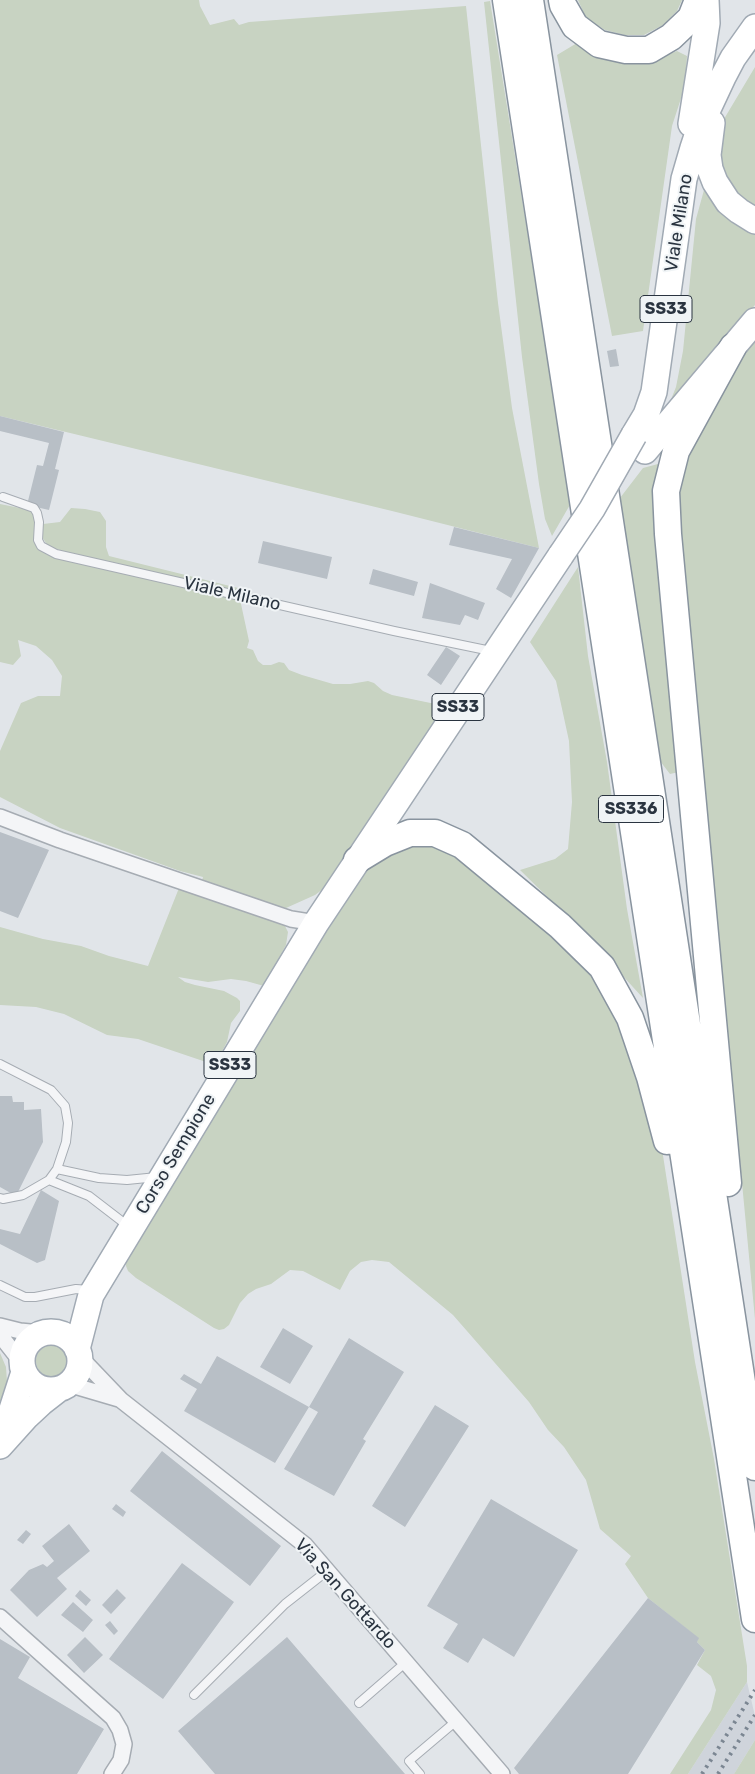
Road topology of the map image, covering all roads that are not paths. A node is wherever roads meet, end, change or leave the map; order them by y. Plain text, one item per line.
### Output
1 (506, 0) edge
2 (530, 0) edge
3 (562, 0) edge
4 (698, 0) edge
5 (706, 0) edge
6 (755, 27) edge
7 (723, 77) junction
8 (684, 179) junction
9 (755, 221) edge
10 (755, 321) edge
11 (733, 347) junction
12 (640, 443) junction
13 (3, 497) dead end
14 (495, 652) junction
15 (0, 817) edge
16 (357, 860) junction
17 (316, 923) junction
18 (0, 1064) edge
19 (57, 1169) junction
20 (162, 1177) junction
21 (49, 1180) junction
22 (0, 1198) edge
23 (131, 1229) junction
24 (0, 1285) edge
25 (92, 1292) junction
26 (0, 1326) edge
27 (41, 1334) junction
28 (0, 1335) edge
29 (723, 1336) junction
30 (78, 1353) junction
31 (23, 1368) junction
32 (64, 1386) junction
33 (120, 1400) junction
34 (1, 1445) edge
35 (755, 1467) edge
36 (327, 1571) junction
37 (0, 1617) edge
38 (755, 1619) edge
39 (406, 1663) junction
40 (194, 1695) dead end
41 (360, 1703) dead end
42 (455, 1722) junction
43 (112, 1774) edge
44 (420, 1774) edge
45 (502, 1774) edge

1 - 29 highway, SS336
2 - 29 highway, SS336
3 - 4 highway
5 - 8 main road
6 - 7 main road, Viale Milano / SS33
7 - 8 main road, Viale Milano / SS33
7 - 9 main road
8 - 12 main road, Viale Milano / SS33
10 - 11 main road, Viale Milano / SS33
11 - 12 main road, Viale Milano / SS33
11 - 29 highway
12 - 14 main road, Viale Milano / SS33, bridge
13 - 14 lane, Viale Milano
14 - 16 main road, Viale Milano / SS33
15 - 17 street
16 - 17 main road, Corso Sempione / SS33
16 - 29 highway
17 - 20 main road, Corso Sempione / SS33
18 - 19 lane
19 - 20 lane
19 - 21 lane
20 - 23 main road, Corso Sempione / SS33
21 - 22 lane
21 - 23 lane
23 - 25 main road, Corso Sempione / SS33
24 - 25 lane
25 - 27 main road, Corso Sempione / SS33
25 - 30 main road, Corso Sempione / SS33
26 - 27 street
27 - 30 main road
27 - 31 main road, SS33
28 - 31 street
29 - 35 highway, SS336
29 - 38 highway, SS336
30 - 32 main road, SS33
30 - 33 street, Via San Gottardo
31 - 32 main road
31 - 34 main road, SS33
32 - 33 street, Via San Gottardo
32 - 34 main road, SS33
33 - 36 street, Via San Gottardo
36 - 39 street, Via San Gottardo
36 - 40 lane
37 - 43 street
39 - 41 lane
39 - 42 street, Via San Gottardo
42 - 44 lane
42 - 45 street, Via San Gottardo

